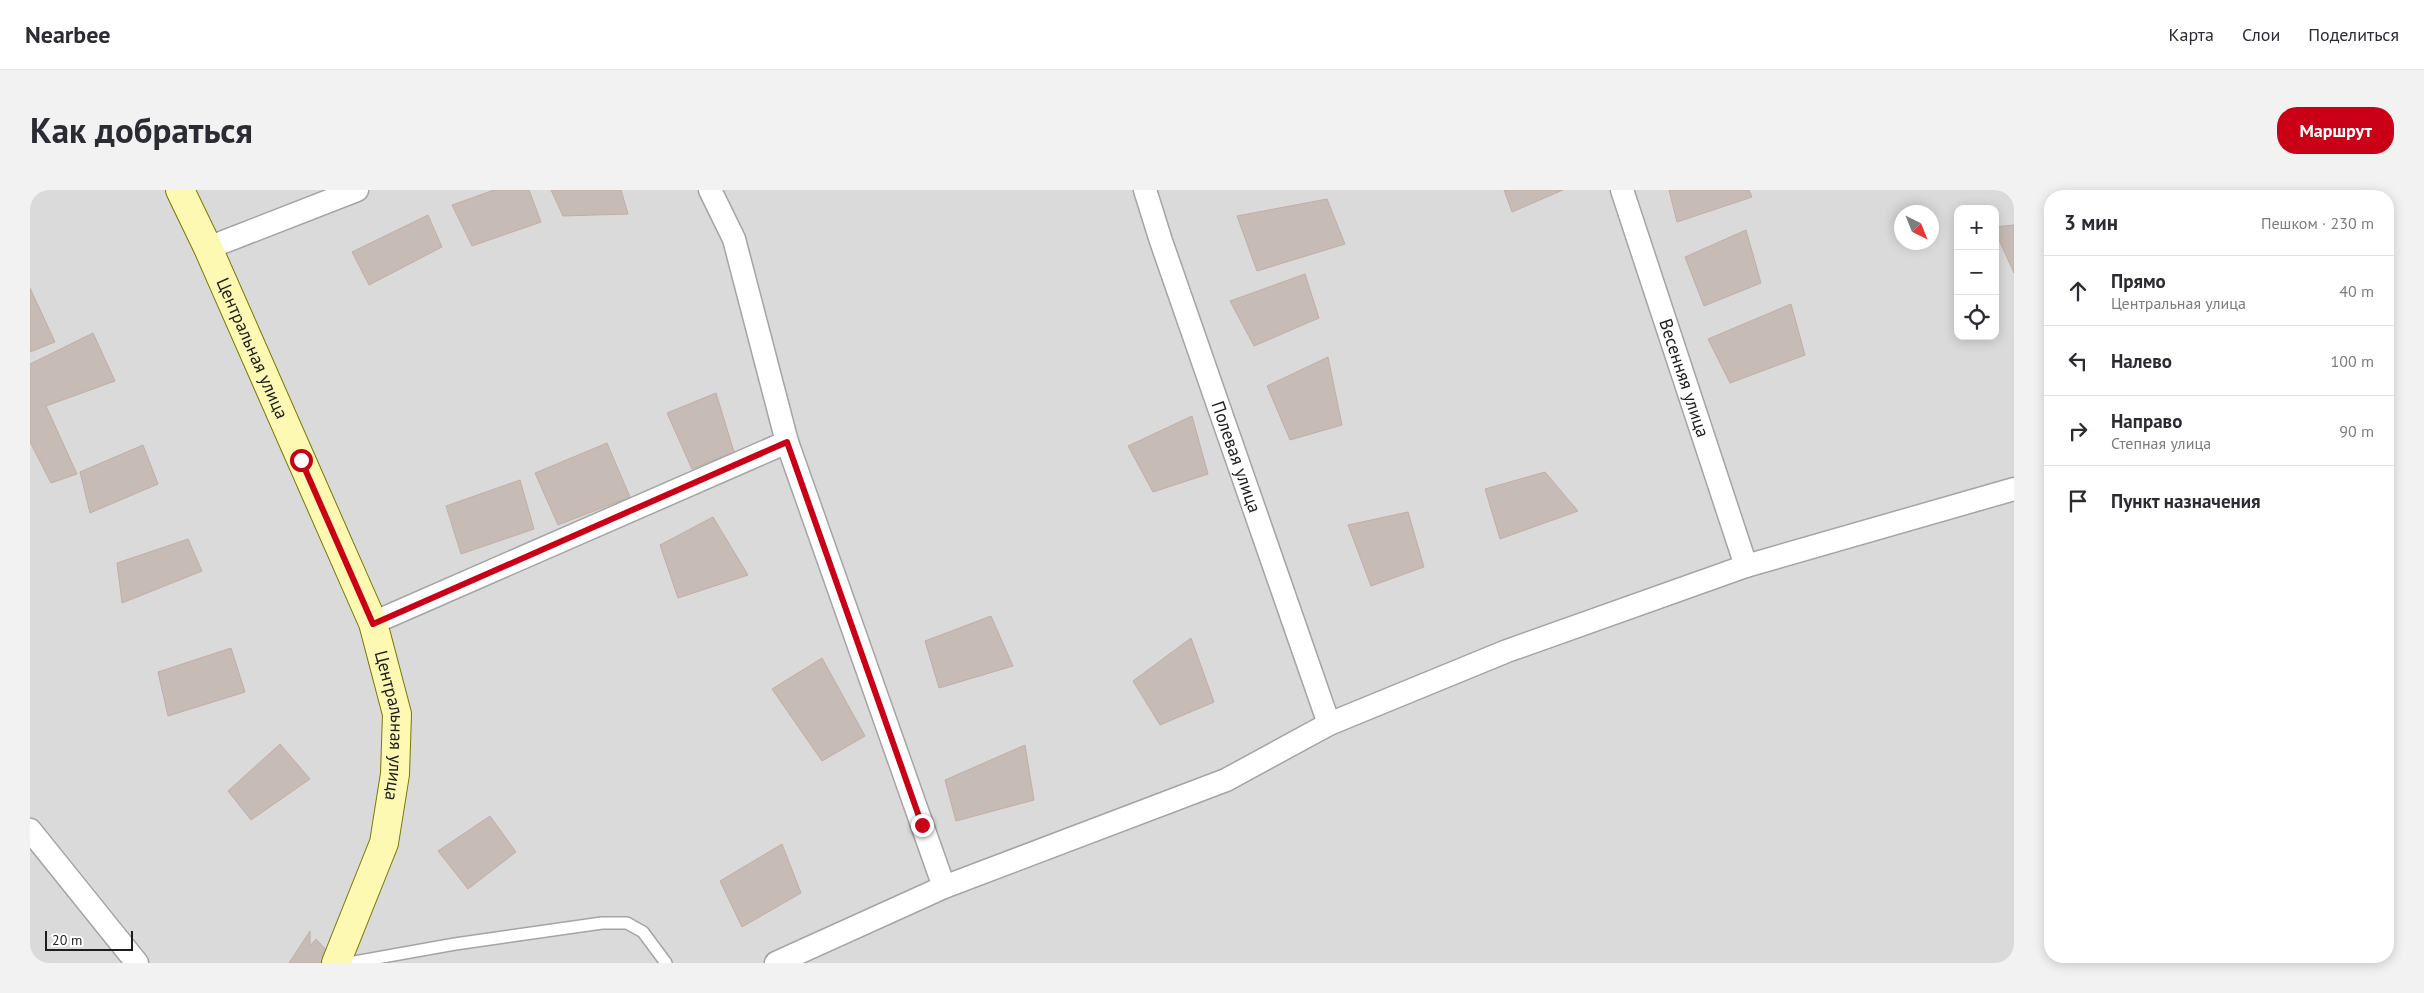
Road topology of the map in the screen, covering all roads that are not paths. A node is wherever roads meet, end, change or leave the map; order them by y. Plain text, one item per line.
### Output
1 (180, 190) edge
2 (358, 190) edge
3 (710, 190) edge
4 (1145, 190) edge
5 (1622, 190) edge
6 (208, 248) junction
7 (787, 442) junction
8 (2014, 489) edge
9 (1746, 566) junction
10 (373, 624) junction
11 (1329, 724) junction
12 (30, 830) edge
13 (944, 887) junction
14 (137, 963) edge
15 (336, 963) edge
16 (349, 963) edge
17 (666, 963) edge
18 (776, 963) edge

1 - 6 street, Центральная улица
2 - 6 street
3 - 7 street
4 - 11 street, Полевая улица
5 - 9 street, Весенняя улица
6 - 10 street, Центральная улица
7 - 10 street
7 - 13 street
8 - 9 street
9 - 11 street
10 - 15 street, Центральная улица
11 - 13 street
12 - 14 street
13 - 18 street
16 - 17 lane

